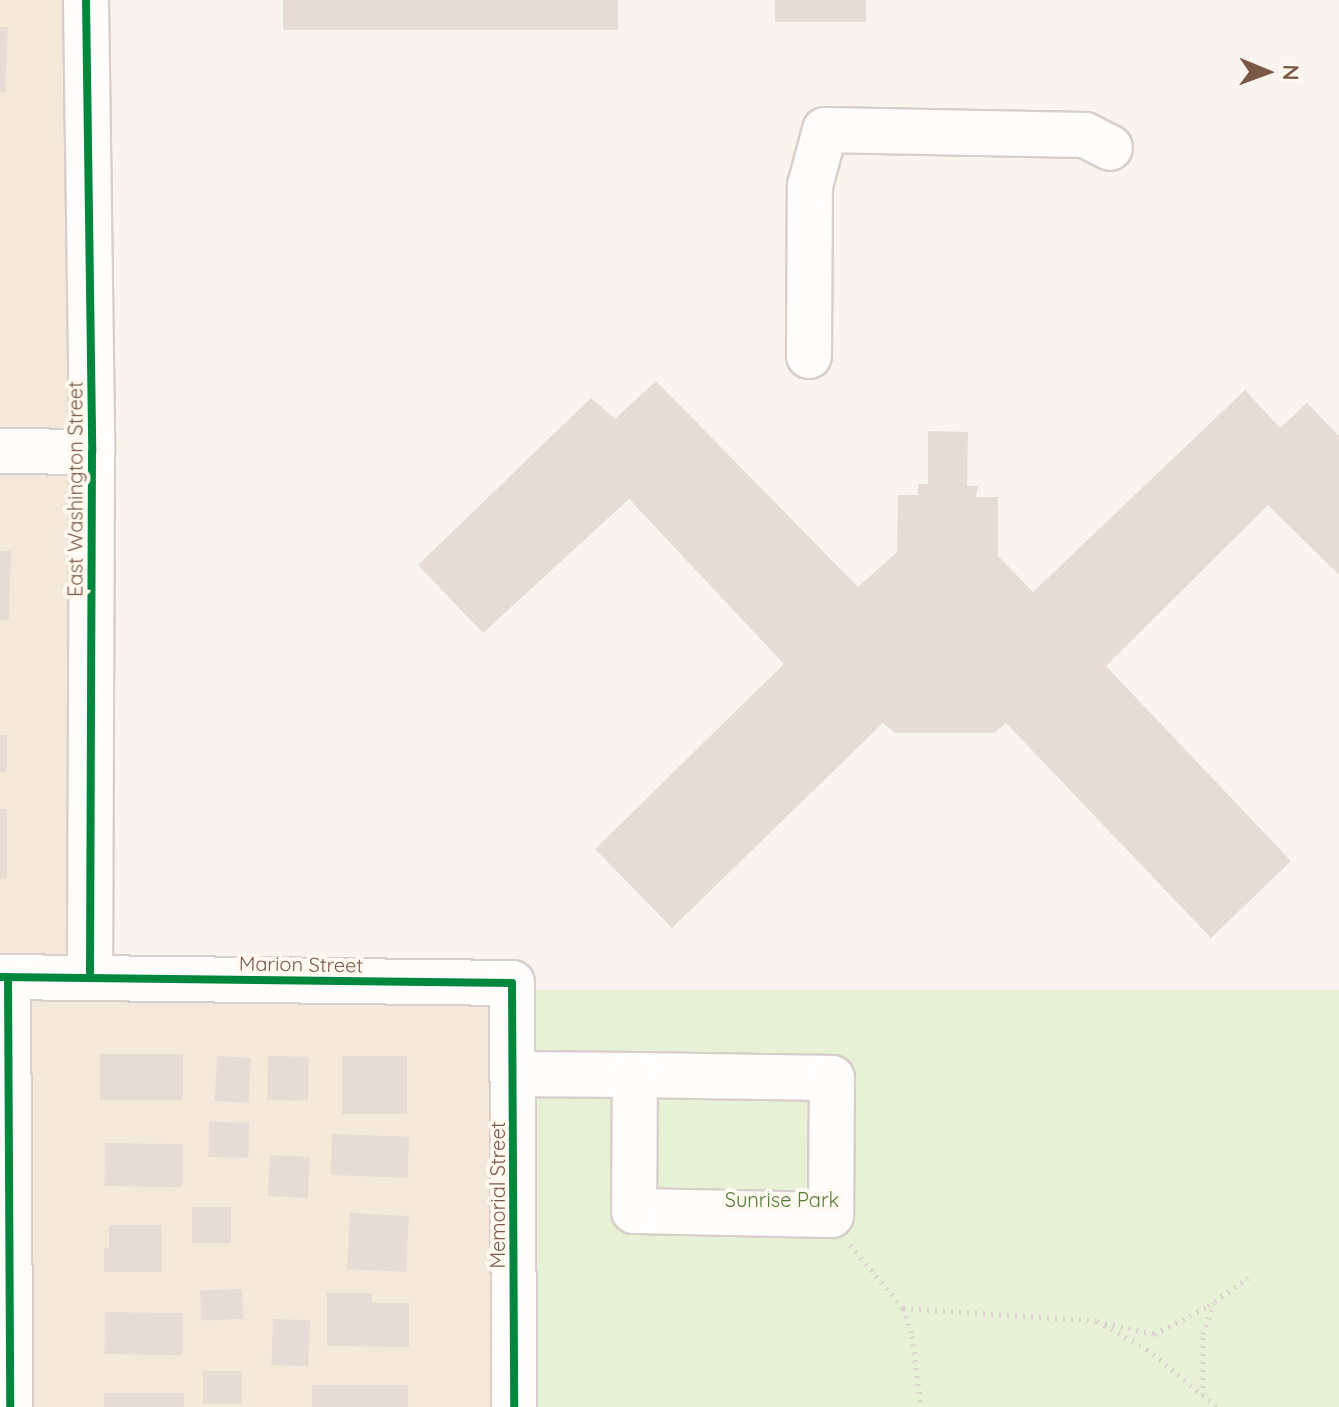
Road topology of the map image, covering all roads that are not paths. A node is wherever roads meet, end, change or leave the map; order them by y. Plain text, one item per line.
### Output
1 (86, 0) edge
2 (1110, 148) dead end
3 (809, 356) dead end
4 (0, 451) edge
5 (92, 452) junction
6 (4, 977) edge
7 (90, 977) junction
8 (512, 983) joint
9 (512, 1074) junction
10 (635, 1075) junction
11 (10, 1407) edge
12 (514, 1407) edge

1 - 5 street, East Washington Street
2 - 3 street
4 - 5 street
5 - 7 street, East Washington Street
6 - 7 street, Marion Street
6 - 11 street
7 - 8 street, Marion Street
8 - 9 street, Memorial Street
9 - 10 street
9 - 12 street, Memorial Street
10 - 10 street

